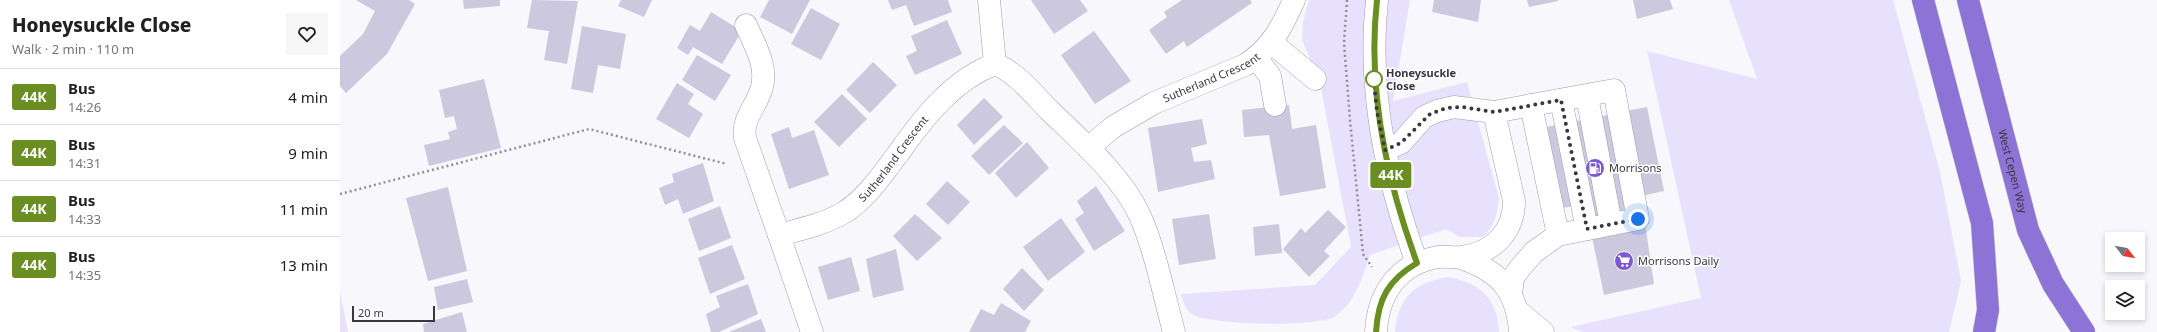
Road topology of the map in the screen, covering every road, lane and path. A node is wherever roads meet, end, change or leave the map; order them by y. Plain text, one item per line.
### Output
1 (989, 0) edge
2 (1294, 0) edge
3 (1347, 0) edge
4 (1377, 0) edge
5 (1923, 0) edge
6 (1968, 0) edge
7 (746, 25) dead end
8 (1272, 43) junction
9 (1256, 58) junction
10 (995, 64) junction
11 (1315, 79) dead end
12 (1561, 100) junction
13 (1275, 105) dead end
14 (1531, 105) junction
15 (1494, 112) junction
16 (1088, 148) junction
17 (1385, 150) junction
18 (757, 171) junction
19 (340, 194) edge
20 (1587, 229) junction
21 (1558, 234) junction
22 (780, 235) junction
23 (1461, 258) junction
24 (1417, 263) junction
25 (1387, 289) junction
26 (1517, 312) edge
27 (812, 332) edge
28 (1174, 332) edge
29 (1376, 332) edge
30 (1543, 332) edge
31 (1984, 332) edge
32 (2084, 332) edge

1 - 10 street
2 - 8 street, Sutherland Crescent
3 - 25 path
4 - 17 street
5 - 31 highway
6 - 32 highway, West Cepen Way
7 - 18 street
8 - 9 street, Sutherland Crescent
8 - 11 street
9 - 13 street
9 - 16 street, Sutherland Crescent
10 - 16 street
10 - 22 street, Sutherland Crescent
12 - 14 street
12 - 20 street
12 - 20 street
14 - 15 street
14 - 21 street
15 - 17 street
15 - 23 street
16 - 28 street
17 - 24 street
18 - 19 path
18 - 22 street
20 - 21 street
21 - 26 street
22 - 27 street
23 - 24 street
23 - 26 street
24 - 25 street
25 - 29 street
26 - 30 street

